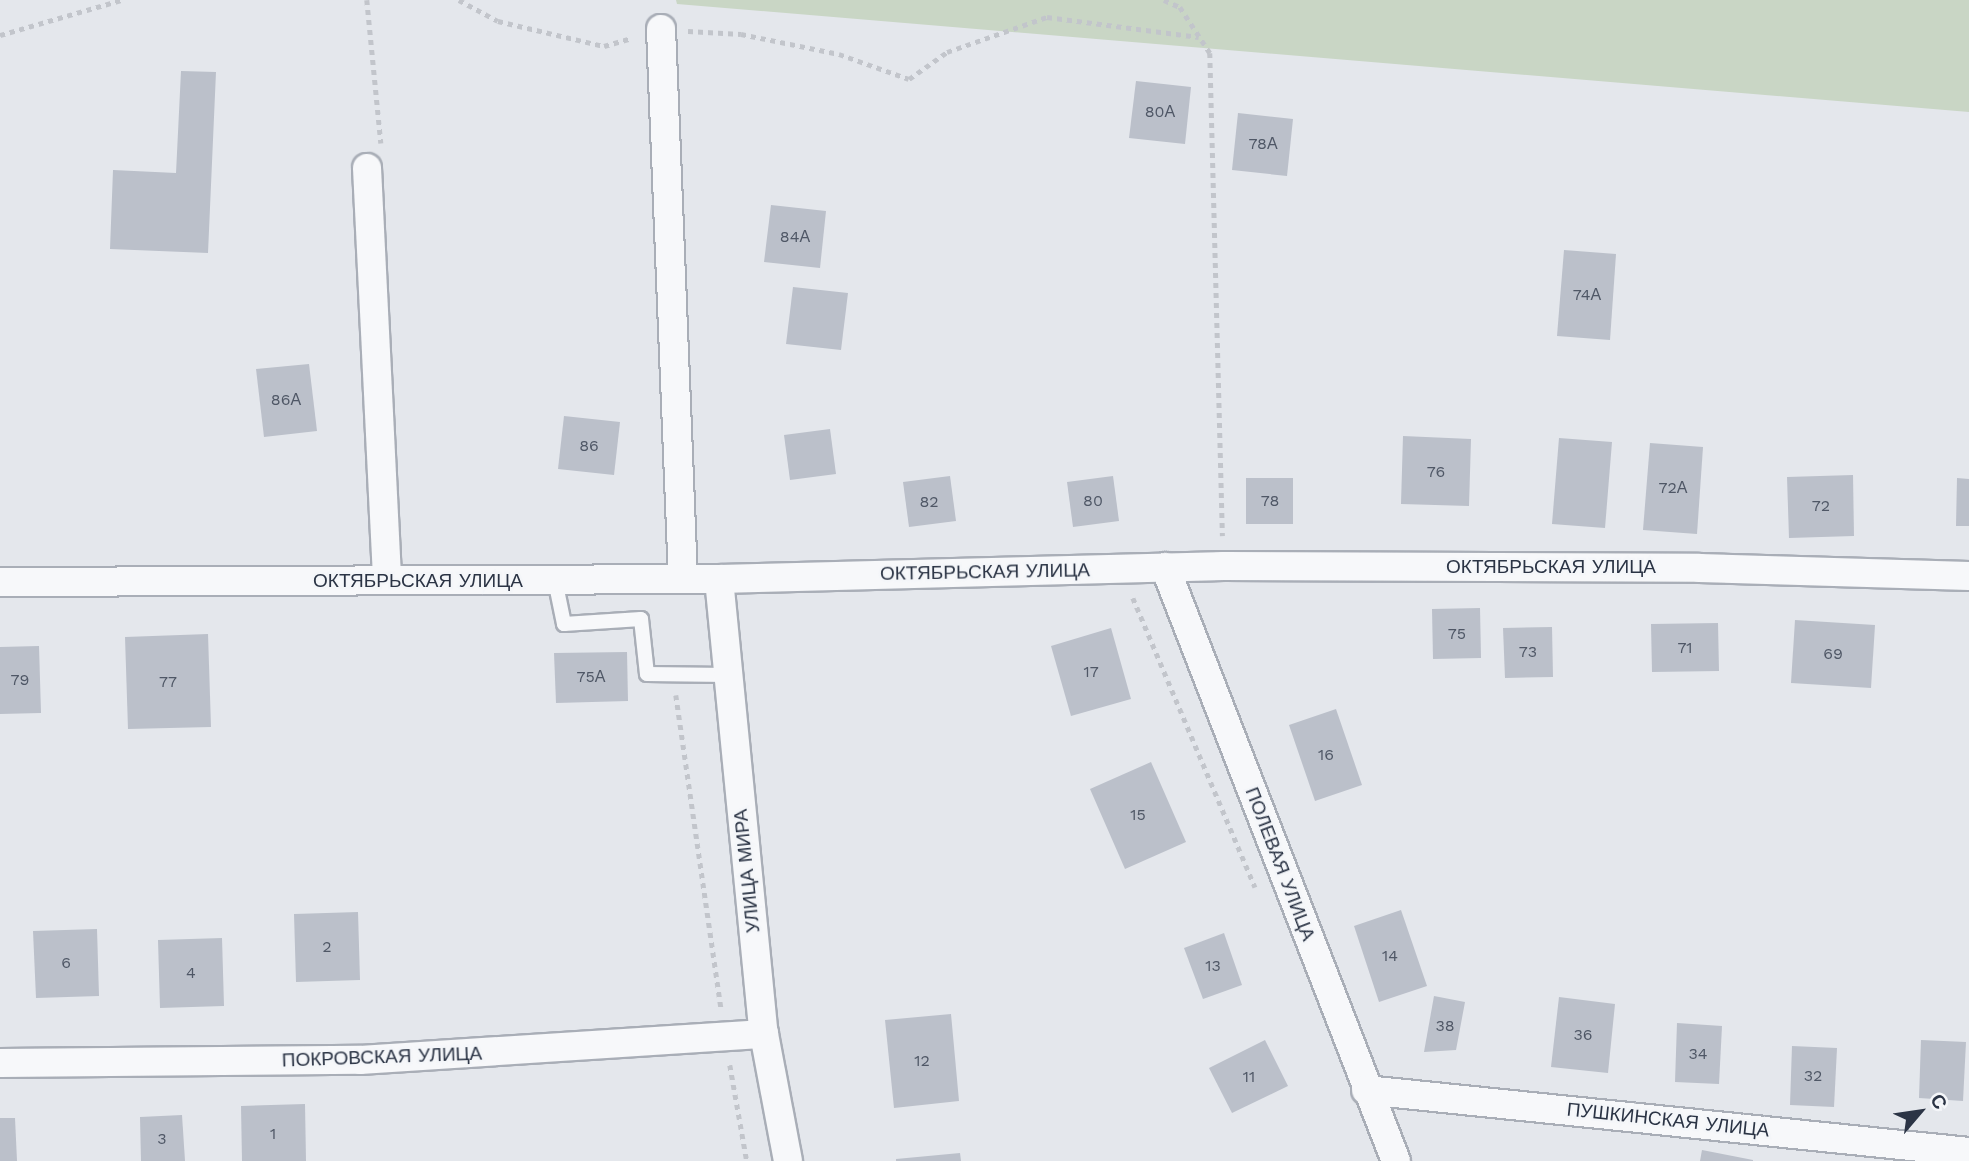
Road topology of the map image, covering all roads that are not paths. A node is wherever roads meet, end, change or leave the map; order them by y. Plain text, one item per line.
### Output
1 (661, 29) road end
2 (367, 168) road end
3 (1165, 567) junction
4 (1969, 576) edge
5 (682, 579) junction
6 (719, 579) junction
7 (387, 580) junction
8 (555, 580) junction
9 (0, 583) edge
10 (727, 675) junction
11 (764, 1034) junction
12 (0, 1063) edge
13 (1366, 1090) junction
14 (1872, 1151) edge
15 (1969, 1152) edge
16 (788, 1161) edge
17 (1396, 1161) edge

1 - 5 street
2 - 7 street
3 - 4 street, ОКТЯБРЬСКАЯ УЛИЦА
3 - 6 street, ОКТЯБРЬСКАЯ УЛИЦА
3 - 13 street, ПОЛЕВАЯ УЛИЦА
5 - 6 street, ОКТЯБРЬСКАЯ УЛИЦА
5 - 8 street, ОКТЯБРЬСКАЯ УЛИЦА
6 - 10 street, УЛИЦА МИРА
7 - 8 street, ОКТЯБРЬСКАЯ УЛИЦА
7 - 9 street, ОКТЯБРЬСКАЯ УЛИЦА
8 - 10 lane
10 - 11 street, УЛИЦА МИРА
11 - 12 street, ПОКРОВСКАЯ УЛИЦА
11 - 16 street, УЛИЦА МИРА
13 - 14 street, ПУШКИНСКАЯ УЛИЦА
13 - 17 street, ПОЛЕВАЯ УЛИЦА
14 - 15 street, ПУШКИНСКАЯ УЛИЦА

